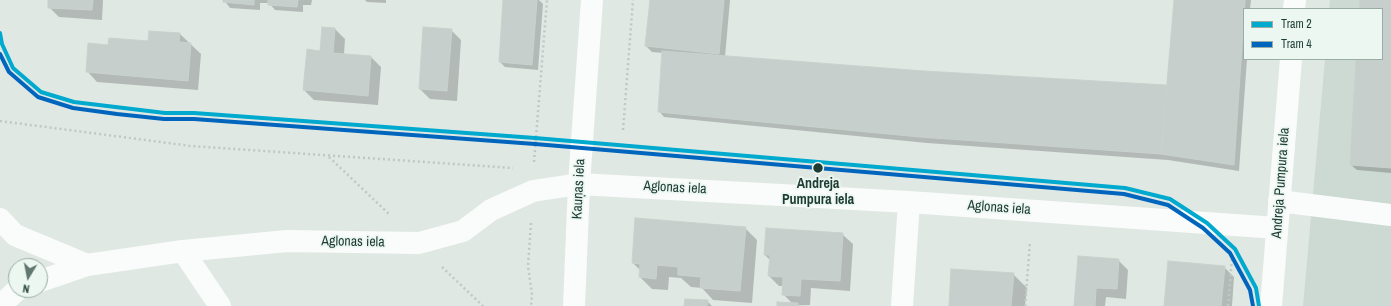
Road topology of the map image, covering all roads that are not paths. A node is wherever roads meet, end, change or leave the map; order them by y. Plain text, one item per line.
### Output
1 (592, 0) edge
2 (1290, 60) edge
3 (579, 184) junction
4 (1279, 201) junction
5 (909, 202) junction
6 (1391, 215) edge
7 (0, 218) edge
8 (1277, 228) junction
9 (183, 251) junction
10 (87, 265) junction
11 (48, 278) edge
12 (8, 298) edge
13 (0, 306) edge
14 (220, 306) edge
15 (574, 306) edge
16 (902, 306) edge
17 (1271, 306) edge

1 - 3 street, Kauņas iela
2 - 4 street, Andreja Pumpura iela
3 - 5 street, Aglonas iela
3 - 9 street, Aglonas iela
3 - 15 street, Kauņas iela
4 - 6 street
4 - 8 street, Andreja Pumpura iela
5 - 8 street, Aglonas iela
5 - 16 street
7 - 10 street
8 - 17 street, Andreja Pumpura iela
9 - 10 street, Aglonas iela
9 - 14 street
10 - 11 street, Aglonas iela
12 - 13 street

